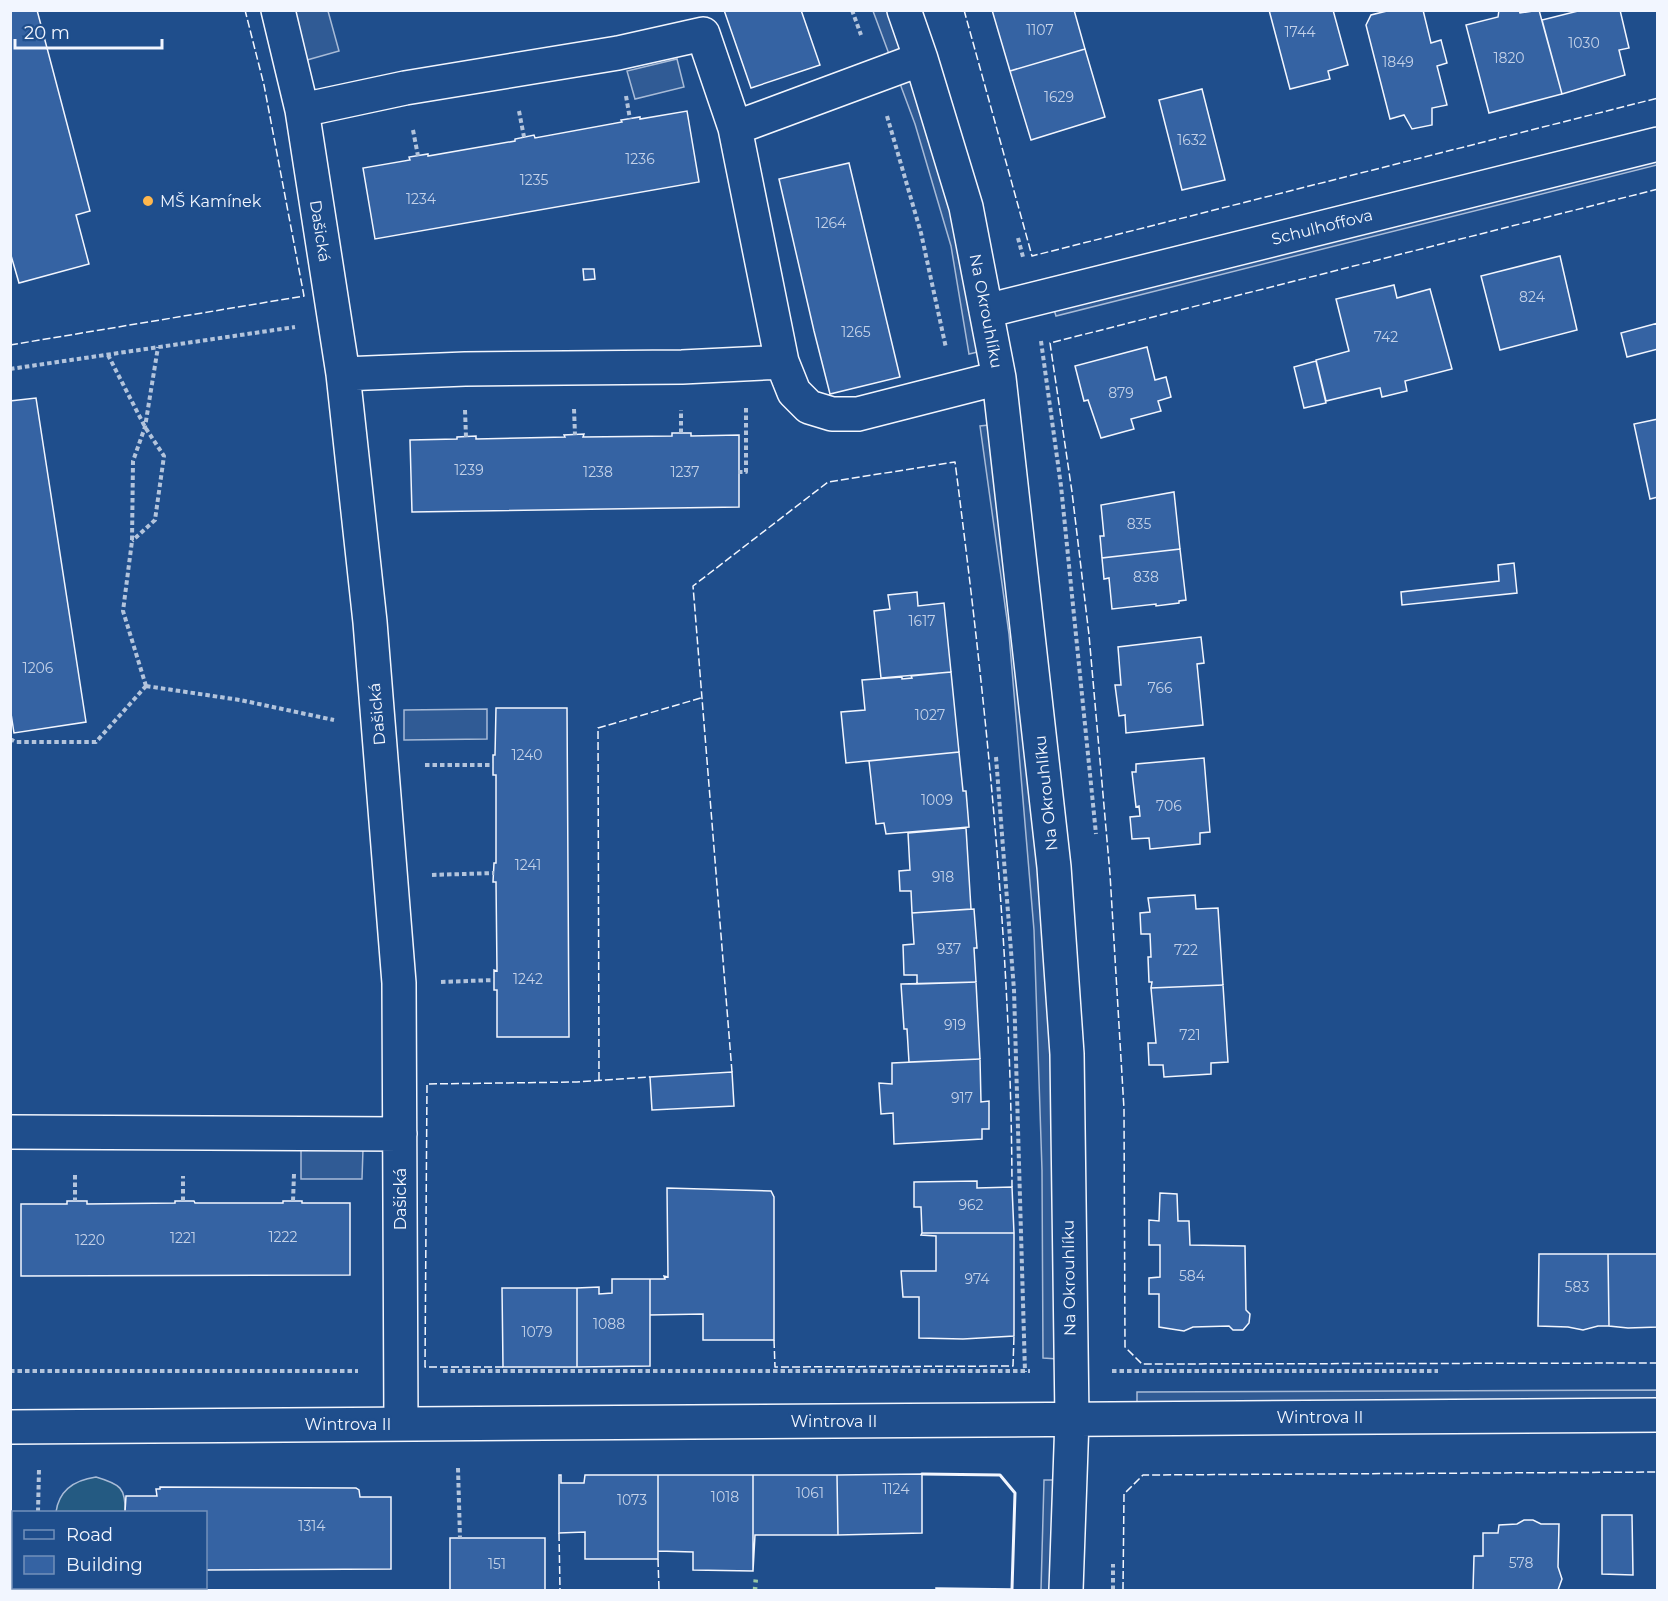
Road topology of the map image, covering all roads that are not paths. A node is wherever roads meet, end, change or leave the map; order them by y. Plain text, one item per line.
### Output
1 (278, 10) edge
2 (904, 10) edge
3 (699, 22) edge
4 (921, 59) junction
5 (302, 110) junction
6 (735, 128) junction
7 (1658, 144) edge
8 (986, 310) junction
9 (782, 362) junction
10 (343, 374) junction
11 (999, 378) junction
12 (10, 1132) edge
13 (400, 1134) junction
14 (1658, 1415) edge
15 (1072, 1419) junction
16 (401, 1424) junction
17 (10, 1427) edge
18 (1066, 1590) edge

1 - 5 street, Dašická
2 - 4 street, Na Okrouhlíku
3 - 5 street
3 - 6 street
4 - 6 street
4 - 8 street, Na Okrouhlíku
5 - 10 street, Dašická
6 - 9 street
7 - 8 street, Schulhoffova
8 - 11 street, Na Okrouhlíku
9 - 10 street
9 - 11 street
10 - 13 street, Dašická
11 - 15 street, Na Okrouhlíku
12 - 13 street
13 - 16 street, Dašická
14 - 15 street, Wintrova II
15 - 16 street, Wintrova II
15 - 18 street, Na Okrouhlíku
16 - 17 street, Wintrova II

